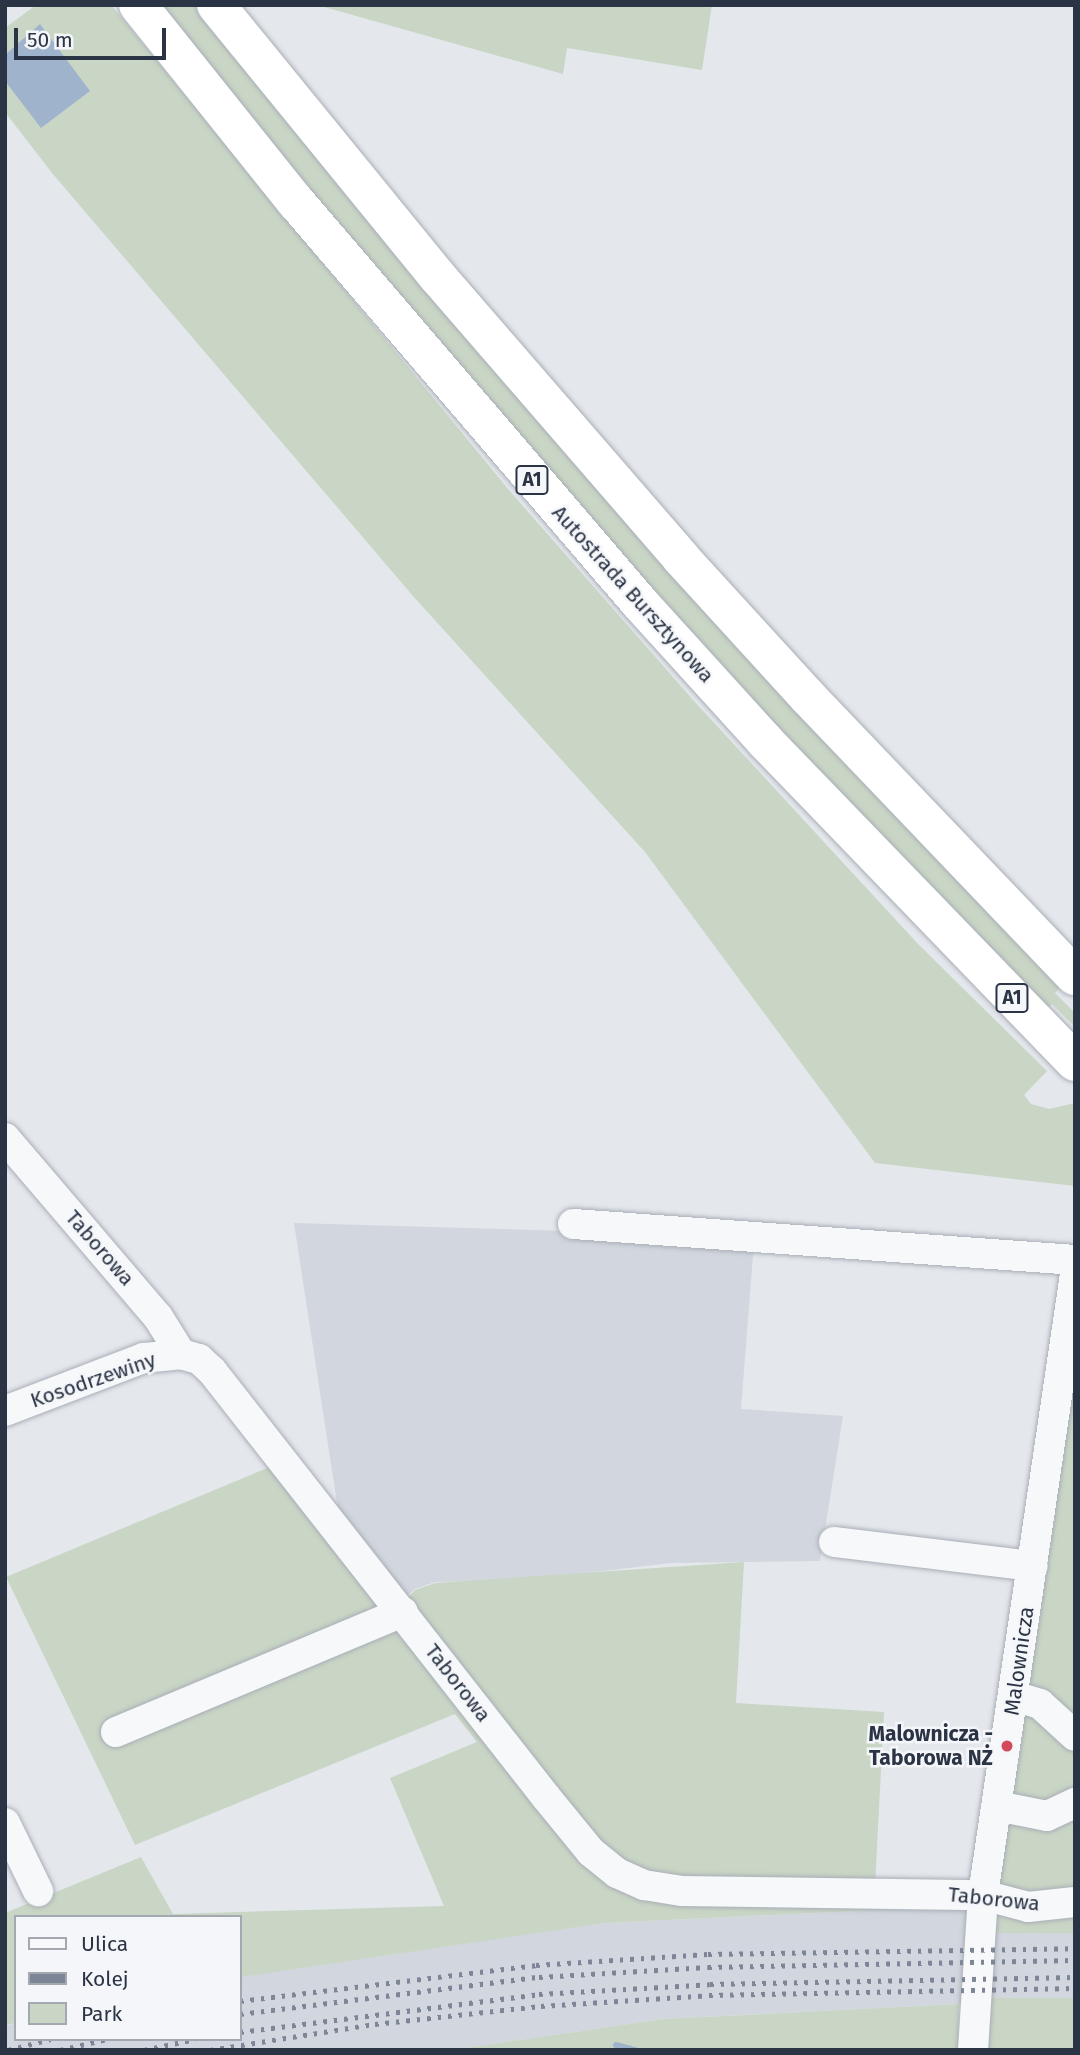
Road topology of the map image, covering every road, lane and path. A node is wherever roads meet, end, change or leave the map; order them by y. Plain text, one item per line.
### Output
1 (138, 5) edge
2 (216, 5) edge
3 (1075, 976) edge
4 (1075, 1062) edge
5 (5, 1138) edge
6 (573, 1224) dead end
7 (1075, 1260) edge
8 (1075, 1274) edge
9 (181, 1353) junction
10 (5, 1411) edge
11 (834, 1542) dead end
12 (1033, 1566) junction
13 (403, 1612) junction
14 (1014, 1696) junction
15 (116, 1732) dead end
16 (1075, 1736) edge
17 (1075, 1803) edge
18 (997, 1806) junction
19 (5, 1823) edge
20 (38, 1891) dead end
21 (984, 1895) junction
22 (1075, 1902) edge
23 (973, 2050) edge

1 - 4 highway, Autostrada Bursztynowa / A1
2 - 3 highway
5 - 9 street, Taborowa
6 - 7 street
8 - 12 street, Malownicza
9 - 10 street, Kosodrzewiny
9 - 13 street, Taborowa
11 - 12 street
12 - 14 street, Malownicza
13 - 15 street
13 - 21 street, Taborowa
14 - 16 street
14 - 18 street, Malownicza
17 - 18 street
18 - 21 street, Malownicza
19 - 20 street
21 - 22 street, Taborowa
21 - 23 street, Malownicza

